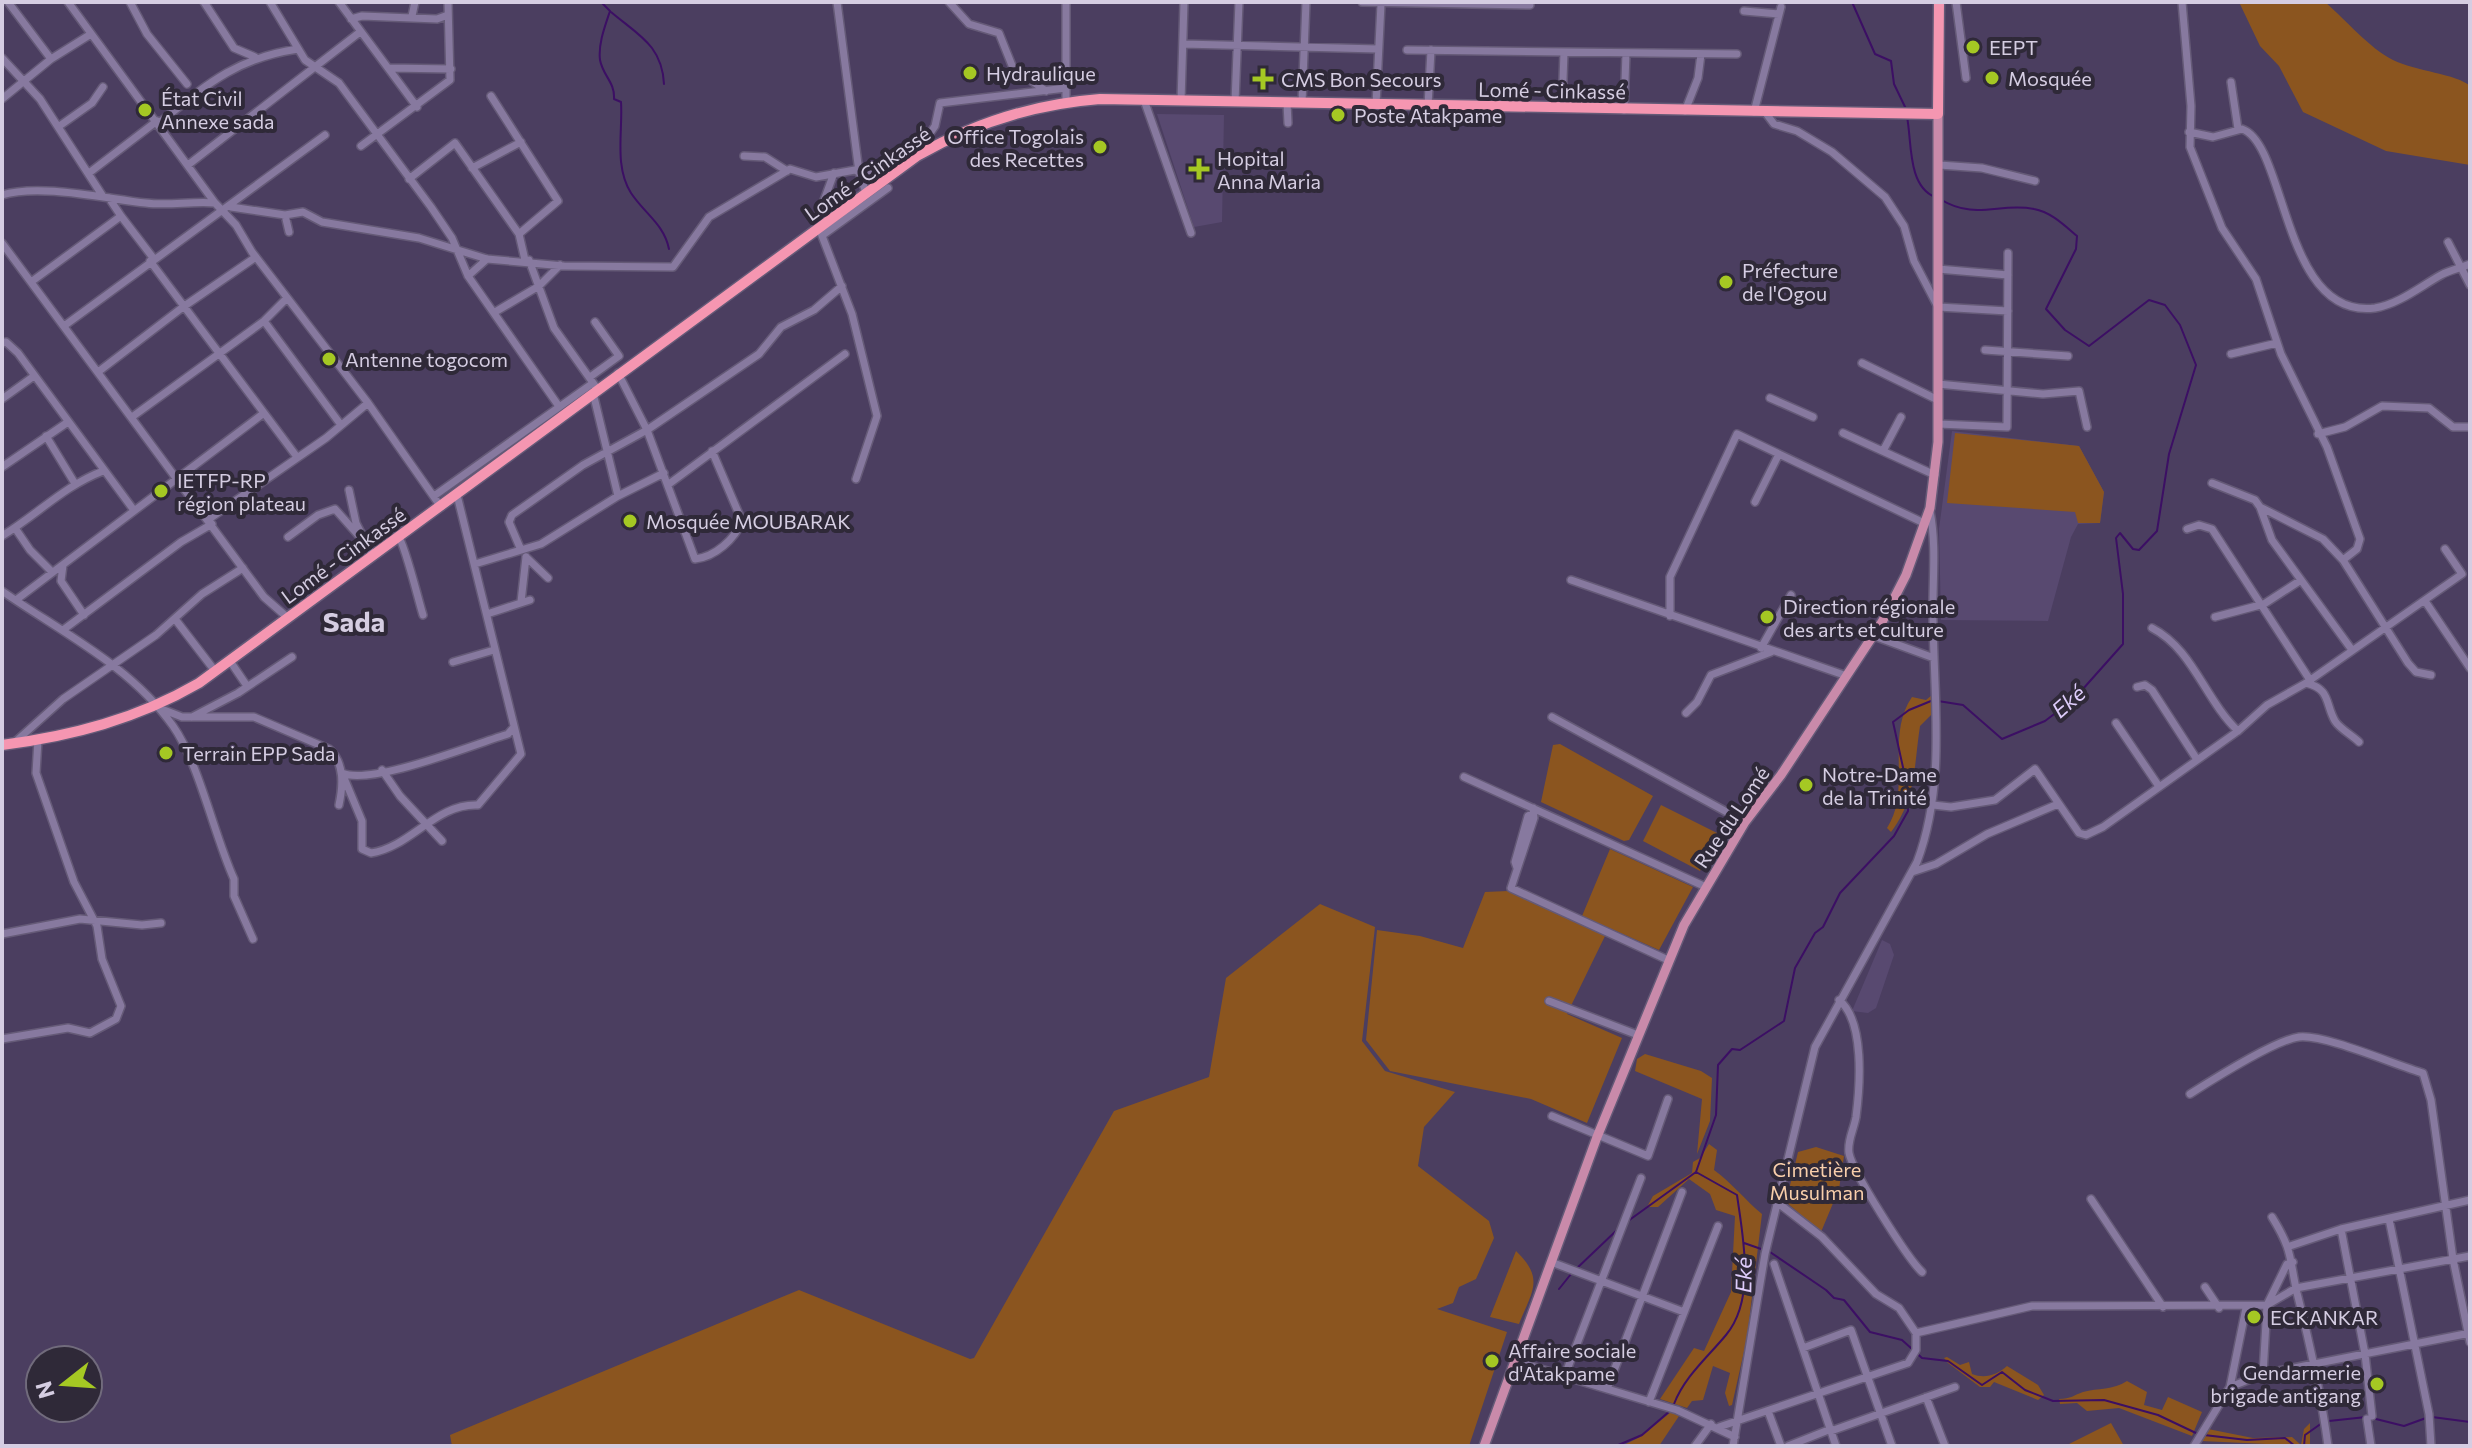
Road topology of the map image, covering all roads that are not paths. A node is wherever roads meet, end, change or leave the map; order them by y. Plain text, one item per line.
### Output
1 (8, 2) edge
2 (68, 2) edge
3 (130, 2) edge
4 (204, 2) edge
5 (270, 2) edge
6 (339, 2) edge
7 (415, 2) edge
8 (448, 2) edge
9 (837, 2) edge
10 (949, 2) edge
11 (1066, 2) edge
12 (1184, 2) edge
13 (1239, 2) edge
14 (1306, 2) edge
15 (1362, 2) edge
16 (1939, 2) edge
17 (1956, 2) edge
18 (2182, 2) edge
19 (1381, 4) edge
20 (1530, 5) dead end
21 (1744, 11) dead end
22 (448, 15) junction
23 (412, 16) junction
24 (351, 19) junction
25 (360, 32) junction
26 (91, 34) junction
27 (1183, 44) junction
28 (1237, 45) junction
29 (1305, 46) junction
30 (298, 49) junction
31 (1378, 49) junction
32 (1407, 50) dead end
33 (1431, 50) junction
34 (1564, 52) junction
35 (1626, 53) junction
36 (1701, 54) junction
37 (1737, 54) dead end
38 (255, 57) junction
39 (2, 58) edge
40 (51, 59) junction
41 (389, 68) junction
42 (313, 69) junction
43 (451, 69) junction
44 (1966, 78) dead end
45 (2231, 82) dead end
46 (24, 83) junction
47 (187, 84) dead end
48 (103, 87) dead end
49 (1066, 88) junction
50 (1046, 91) junction
51 (491, 96) dead end
52 (2, 99) edge
53 (1144, 100) junction
54 (1181, 101) junction
55 (1235, 102) junction
56 (1066, 103) junction
57 (1287, 103) junction
58 (1302, 103) junction
59 (1376, 105) junction
60 (1428, 106) junction
61 (417, 107) junction
62 (1562, 108) junction
63 (1624, 110) junction
64 (1685, 111) junction
65 (1759, 112) junction
66 (1938, 114) junction
67 (158, 122) junction
68 (1288, 123) dead end
69 (58, 127) junction
70 (2238, 129) junction
71 (2189, 132) junction
72 (377, 134) junction
73 (325, 135) dead end
74 (521, 142) junction
75 (361, 146) dead end
76 (744, 156) dead end
77 (188, 165) junction
78 (1939, 165) junction
79 (472, 168) junction
80 (787, 171) junction
81 (89, 173) junction
82 (834, 173) junction
83 (860, 176) junction
84 (409, 179) junction
85 (2035, 181) dead end
86 (888, 188) dead end
87 (866, 193) junction
88 (2, 195) edge
89 (106, 197) junction
90 (215, 203) junction
91 (228, 209) junction
92 (819, 214) dead end
93 (285, 215) junction
94 (121, 216) junction
95 (289, 232) dead end
96 (821, 232) junction
97 (1191, 233) dead end
98 (519, 234) junction
99 (2448, 242) dead end
100 (2, 243) edge
101 (457, 249) junction
102 (2008, 253) dead end
103 (256, 257) junction
104 (487, 259) junction
105 (152, 260) junction
106 (527, 260) junction
107 (2470, 264) edge
108 (560, 265) junction
109 (2461, 268) junction
110 (1938, 269) junction
111 (2008, 275) junction
112 (468, 276) junction
113 (31, 282) junction
114 (2470, 285) edge
115 (539, 286) junction
116 (842, 286) junction
117 (287, 298) junction
118 (183, 307) junction
119 (1938, 307) junction
120 (2008, 311) junction
121 (495, 312) junction
122 (264, 321) junction
123 (595, 322) dead end
124 (64, 326) junction
125 (3, 341) edge
126 (2277, 343) junction
127 (1985, 350) dead end
128 (217, 352) junction
129 (2008, 352) junction
130 (845, 354) dead end
131 (2231, 354) dead end
132 (2068, 356) dead end
133 (1862, 363) dead end
134 (98, 372) junction
135 (618, 373) junction
136 (34, 376) junction
137 (1938, 384) junction
138 (593, 385) junction
139 (2007, 390) junction
140 (1770, 398) dead end
141 (2, 399) edge
142 (1938, 400) junction
143 (368, 403) junction
144 (558, 405) junction
145 (264, 413) junction
146 (132, 417) junction
147 (1813, 417) dead end
148 (1901, 417) dead end
149 (68, 422) junction
150 (1938, 424) junction
151 (341, 425) junction
152 (2087, 427) dead end
153 (2470, 427) edge
154 (647, 430) junction
155 (1843, 433) dead end
156 (2318, 434) junction
157 (46, 436) junction
158 (521, 438) junction
159 (607, 450) junction
160 (712, 451) junction
161 (1883, 451) junction
162 (1779, 454) junction
163 (297, 457) junction
164 (2, 467) edge
165 (103, 471) junction
166 (664, 473) junction
167 (1935, 475) junction
168 (176, 477) junction
169 (856, 479) dead end
170 (74, 482) junction
171 (2212, 483) dead end
172 (669, 484) junction
173 (349, 490) dead end
174 (457, 495) junction
175 (434, 496) junction
176 (618, 496) junction
177 (1755, 502) dead end
178 (441, 507) junction
179 (2260, 507) junction
180 (1930, 508) junction
181 (133, 509) junction
182 (210, 522) junction
183 (1924, 523) junction
184 (15, 528) junction
185 (2187, 529) dead end
186 (2, 536) edge
187 (398, 536) junction
188 (288, 537) dead end
189 (2445, 549) dead end
190 (370, 550) junction
191 (522, 553) junction
192 (2343, 560) junction
193 (64, 563) junction
194 (475, 564) junction
195 (243, 568) junction
196 (52, 572) junction
197 (2462, 574) junction
198 (548, 578) dead end
199 (1571, 580) dead end
200 (2301, 580) junction
201 (2470, 584) edge
202 (4, 592) edge
203 (1791, 595) dead end
204 (16, 600) junction
205 (530, 600) dead end
206 (2425, 601) junction
207 (2, 602) edge
208 (521, 602) junction
209 (2264, 604) junction
210 (487, 614) junction
211 (84, 615) junction
212 (423, 615) dead end
213 (1670, 616) junction
214 (2215, 617) dead end
215 (288, 618) junction
216 (175, 619) junction
217 (2385, 625) junction
218 (2152, 628) dead end
219 (63, 630) junction
220 (1874, 636) junction
221 (1761, 648) junction
222 (494, 650) junction
223 (2352, 650) junction
224 (1771, 652) junction
225 (292, 657) dead end
226 (1934, 658) junction
227 (230, 661) junction
228 (453, 662) dead end
229 (110, 665) junction
230 (2470, 668) edge
231 (215, 671) junction
232 (2416, 672) junction
233 (1844, 675) junction
234 (2431, 675) dead end
235 (2308, 681) junction
236 (2419, 684) dead end
237 (247, 686) junction
238 (2137, 687) dead end
239 (159, 706) junction
240 (1686, 713) dead end
241 (1552, 717) dead end
242 (190, 718) junction
243 (2116, 723) dead end
244 (514, 727) junction
245 (2238, 731) junction
246 (38, 740) junction
247 (2359, 742) dead end
248 (7, 745) edge
249 (2196, 758) junction
250 (382, 770) junction
251 (342, 773) junction
252 (1464, 777) dead end
253 (2158, 785) junction
254 (2058, 804) junction
255 (339, 805) dead end
256 (1933, 805) junction
257 (1532, 811) junction
258 (1745, 822) junction
259 (426, 825) junction
260 (442, 841) dead end
261 (1912, 872) junction
262 (1706, 887) junction
263 (94, 920) junction
264 (161, 923) dead end
265 (2, 934) edge
266 (253, 939) dead end
267 (1668, 960) junction
268 (1839, 1000) junction
269 (1549, 1001) dead end
270 (1638, 1035) junction
271 (2, 1039) edge
272 (2190, 1094) dead end
273 (1668, 1099) dead end
274 (1552, 1116) dead end
275 (1597, 1137) junction
276 (1641, 1178) dead end
277 (1682, 1192) dead end
278 (2091, 1199) dead end
279 (2470, 1200) edge
280 (1778, 1203) junction
281 (2447, 1205) junction
282 (2272, 1217) dead end
283 (2389, 1219) junction
284 (1718, 1226) dead end
285 (2341, 1229) junction
286 (2290, 1246) junction
287 (2470, 1256) edge
288 (2453, 1259) junction
289 (1551, 1262) junction
290 (2293, 1262) junction
291 (1774, 1264) dead end
292 (2402, 1267) junction
293 (1922, 1272) dead end
294 (2351, 1279) junction
295 (1600, 1283) junction
296 (2205, 1287) dead end
297 (2296, 1288) junction
298 (1642, 1298) junction
299 (2267, 1305) junction
300 (2163, 1307) junction
301 (2219, 1308) junction
302 (2246, 1308) junction
303 (1684, 1312) junction
304 (1916, 1333) junction
305 (2469, 1337) edge
306 (2416, 1344) junction
307 (1803, 1348) junction
308 (2365, 1354) junction
309 (1514, 1361) junction
310 (2316, 1363) junction
311 (2263, 1374) junction
312 (1565, 1375) junction
313 (1867, 1378) junction
314 (1955, 1387) dead end
315 (2230, 1387) junction
316 (1607, 1389) junction
317 (1819, 1394) junction
318 (1926, 1397) junction
319 (1649, 1402) junction
320 (1768, 1411) junction
321 (1879, 1414) junction
322 (1738, 1420) junction
323 (1715, 1425) junction
324 (1831, 1430) junction
325 (1735, 1437) junction
326 (2199, 1439) edge
327 (1484, 1446) edge
328 (1695, 1446) edge
329 (1733, 1446) edge
330 (1781, 1446) edge
331 (1788, 1446) edge
332 (1836, 1446) edge
333 (1892, 1446) edge
334 (1945, 1446) edge
335 (2328, 1446) edge
336 (2371, 1446) edge
337 (2431, 1446) edge

1 - 40 street
2 - 26 street
3 - 47 street
4 - 38 street
5 - 30 street
6 - 24 street
7 - 23 street
8 - 22 street
9 - 83 street
10 - 50 street
11 - 49 street
12 - 27 street
13 - 28 street
14 - 29 street
15 - 19 street
16 - 66 highway
17 - 44 street
18 - 71 street
19 - 20 street
19 - 31 street
21 - 65 street
22 - 23 street
22 - 43 street
23 - 24 street
24 - 25 street
25 - 41 street
25 - 42 street
26 - 40 street
26 - 67 street
27 - 28 street
27 - 54 street
28 - 29 street
28 - 55 street
29 - 31 street
29 - 58 street
30 - 38 street
30 - 42 street
31 - 59 street
32 - 33 street
33 - 34 street
33 - 60 street
34 - 35 street
34 - 62 street
35 - 36 street
35 - 63 street
36 - 37 street
36 - 64 street
38 - 67 street
39 - 46 street
40 - 46 street
41 - 43 street
41 - 61 street
42 - 72 street
42 - 77 street
43 - 61 street
45 - 70 street
46 - 52 street
46 - 69 street
48 - 69 street
49 - 50 street
49 - 56 street
50 - 83 street
51 - 74 street
53 - 54 highway, Lomé - Cinkassé
53 - 56 highway, Lomé - Cinkassé
53 - 97 street
54 - 55 highway, Lomé - Cinkassé
55 - 57 highway, Lomé - Cinkassé
56 - 87 highway, Lomé - Cinkassé
57 - 58 highway, Lomé - Cinkassé
57 - 68 street
58 - 59 highway, Lomé - Cinkassé
59 - 60 highway, Lomé - Cinkassé
60 - 62 highway, Lomé - Cinkassé
61 - 72 street
62 - 63 highway, Lomé - Cinkassé
63 - 64 highway, Lomé - Cinkassé
64 - 65 highway, Lomé - Cinkassé
65 - 66 highway, Lomé - Cinkassé
65 - 119 street
66 - 78 main road, Rue du Lomé
67 - 77 street
67 - 81 street
69 - 81 street
70 - 71 street
70 - 109 street
71 - 126 street
72 - 75 street
72 - 84 street
73 - 91 street
74 - 79 street
74 - 98 street
76 - 80 street
77 - 90 street
78 - 85 street
78 - 110 main road, Rue du Lomé
79 - 84 street
79 - 98 street
80 - 82 street
80 - 108 street
81 - 89 street
82 - 83 street
82 - 92 street
83 - 87 street
84 - 101 street
86 - 96 street
87 - 96 highway, Lomé - Cinkassé
88 - 89 street
89 - 90 street
89 - 94 street
90 - 91 street
91 - 93 street
91 - 103 street
91 - 105 street
93 - 95 street
93 - 101 street
94 - 105 street
94 - 113 street
96 - 116 street
96 - 135 highway, Lomé - Cinkassé
98 - 106 street
99 - 109 street
100 - 113 street
101 - 104 street
101 - 112 street
102 - 111 street
103 - 117 street
103 - 118 street
104 - 106 street
104 - 112 street
105 - 118 street
105 - 124 street
106 - 108 street
106 - 115 street
107 - 109 street
108 - 115 street
109 - 114 street
110 - 111 street
110 - 119 main road, Rue du Lomé
111 - 120 street
112 - 121 street
113 - 124 street
115 - 121 street
115 - 138 street
116 - 154 street
116 - 169 street
117 - 122 street
117 - 143 street
118 - 128 street
118 - 134 street
119 - 120 street
119 - 137 main road, Rue du Lomé
120 - 129 street
121 - 144 street
122 - 128 street
122 - 151 street
123 - 138 street
124 - 134 street
125 - 136 street
126 - 131 street
126 - 156 street
127 - 129 street
128 - 145 street
128 - 146 street
129 - 132 street
129 - 139 street
130 - 160 street
133 - 142 street
134 - 146 street
135 - 138 highway, Lomé - Cinkassé
135 - 154 street
136 - 141 street
136 - 149 street
137 - 139 street
137 - 142 main road, Rue du Lomé
138 - 144 street
138 - 158 highway, Lomé - Cinkassé
138 - 159 street
139 - 150 street
139 - 152 street
140 - 147 street
142 - 150 main road, Rue du Lomé
143 - 151 street
143 - 175 street
144 - 158 street
145 - 163 street
145 - 168 street
146 - 168 street
148 - 161 street
149 - 157 street
149 - 165 street
150 - 167 main road, Rue du Lomé
151 - 163 street
153 - 156 street
154 - 159 street
154 - 166 street
155 - 161 street
156 - 192 street
157 - 164 street
157 - 170 street
158 - 174 highway, Lomé - Cinkassé
158 - 175 street
159 - 176 street
159 - 191 street
160 - 172 street
160 - 172 street
161 - 167 street
162 - 177 street
162 - 183 street
162 - 213 street
163 - 182 street
165 - 170 street
165 - 181 street
166 - 172 street
166 - 176 street
167 - 180 main road, Rue du Lomé
168 - 181 street
168 - 182 street
170 - 184 street
171 - 179 street
173 - 190 street
174 - 178 highway, Lomé - Cinkassé
174 - 194 street
175 - 178 street
176 - 191 street
178 - 187 highway, Lomé - Cinkassé
179 - 192 street
179 - 200 street
180 - 183 main road, Rue du Lomé
180 - 226 street
181 - 193 street
182 - 195 street
182 - 211 street
183 - 220 main road, Rue du Lomé
184 - 186 street
184 - 196 street
185 - 209 street
187 - 190 highway, Lomé - Cinkassé
187 - 212 street
188 - 190 street
189 - 197 street
190 - 215 highway, Lomé - Cinkassé
191 - 194 street
191 - 198 street
191 - 208 street
192 - 217 street
193 - 196 street
193 - 211 street
194 - 210 street
195 - 215 street
195 - 216 street
196 - 204 street
197 - 201 street
197 - 206 street
199 - 213 street
200 - 209 street
200 - 223 street
202 - 204 street
202 - 207 street
203 - 221 street
204 - 219 street
205 - 208 street
206 - 217 street
206 - 230 street
208 - 210 street
209 - 214 street
209 - 235 street
210 - 222 street
211 - 219 street
213 - 221 street
215 - 227 highway, Lomé - Cinkassé
216 - 229 street
216 - 231 street
217 - 223 street
217 - 232 street
218 - 245 street
219 - 229 street
220 - 226 street
220 - 233 main road, Rue du Lomé
221 - 224 street
222 - 228 street
222 - 244 street
223 - 235 street
224 - 233 street
224 - 240 street
225 - 237 street
226 - 256 street
227 - 231 highway, Lomé - Cinkassé
227 - 237 street
229 - 239 street
229 - 248 street
231 - 239 highway, Lomé - Cinkassé
232 - 234 street
232 - 236 street
233 - 258 main road, Rue du Lomé
235 - 245 street
235 - 247 street
237 - 242 street
238 - 249 street
239 - 242 street
239 - 246 highway, Lomé - Cinkassé
239 - 266 street
241 - 258 street
242 - 251 street
243 - 253 street
244 - 250 street
244 - 259 street
245 - 249 street
246 - 248 highway, Lomé - Cinkassé
246 - 263 street
249 - 253 street
250 - 251 street
250 - 259 street
251 - 255 street
251 - 259 street
252 - 257 street
253 - 254 street
254 - 256 street
254 - 261 street
256 - 261 street
257 - 262 street
257 - 267 street
258 - 262 main road, Rue du Lomé
259 - 260 street
261 - 268 street
262 - 267 main road, Rue du Lomé
263 - 264 street
263 - 265 street
263 - 271 street
267 - 270 main road, Rue du Lomé
268 - 280 street
268 - 293 street
269 - 270 street
270 - 275 main road, Rue du Lomé
272 - 281 street
273 - 275 street
274 - 275 street
275 - 289 main road, Rue du Lomé
276 - 295 street
277 - 298 street
278 - 300 street
279 - 281 street
280 - 304 street
280 - 322 street
281 - 283 street
281 - 288 street
282 - 286 street
283 - 285 street
283 - 292 street
284 - 303 street
285 - 286 street
285 - 294 street
286 - 290 street
287 - 288 street
288 - 292 street
288 - 305 street
289 - 295 street
289 - 309 main road, Rue du Lomé
290 - 297 street
290 - 299 street
291 - 307 street
292 - 294 street
292 - 306 street
294 - 297 street
294 - 308 street
295 - 298 street
295 - 312 street
296 - 301 street
297 - 299 street
297 - 310 street
298 - 303 street
298 - 316 street
299 - 302 street
299 - 311 street
300 - 301 street
300 - 304 street
301 - 302 street
302 - 315 street
303 - 319 street
304 - 313 street
305 - 306 street
306 - 308 street
306 - 337 street
307 - 313 street
307 - 317 street
308 - 310 street
308 - 336 street
309 - 312 street
309 - 327 main road, Rue du Lomé
310 - 311 street
310 - 335 street
311 - 315 street
312 - 316 street
313 - 317 street
313 - 321 street
314 - 318 street
315 - 326 street
316 - 319 street
317 - 320 street
317 - 324 street
318 - 321 street
318 - 334 street
319 - 323 street
320 - 322 street
320 - 330 street
321 - 324 street
321 - 333 street
322 - 323 street
322 - 325 street
323 - 325 street
323 - 328 street
324 - 331 street
324 - 332 street
325 - 329 street

